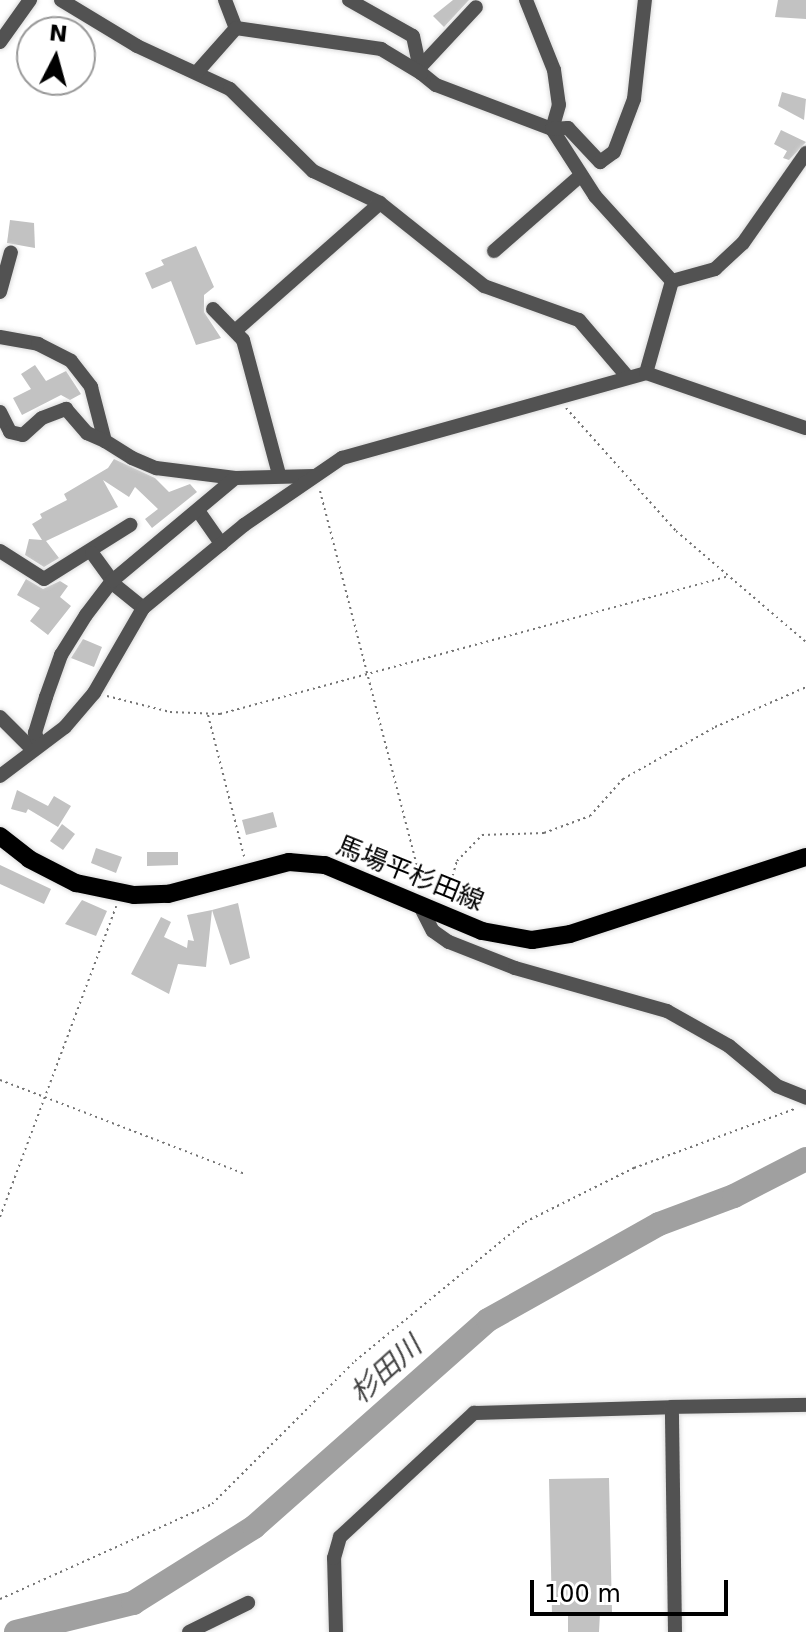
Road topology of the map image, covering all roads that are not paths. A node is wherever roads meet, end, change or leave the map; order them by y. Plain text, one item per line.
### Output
1 (30, 0) edge
2 (61, 0) edge
3 (225, 0) edge
4 (349, 0) edge
5 (526, 0) edge
6 (645, 0) edge
7 (476, 7) dead end
8 (236, 28) junction
9 (0, 42) edge
10 (422, 69) junction
11 (198, 71) junction
12 (552, 129) junction
13 (806, 153) edge
14 (580, 176) junction
15 (380, 203) junction
16 (494, 251) dead end
17 (11, 252) dead end
18 (672, 281) junction
19 (0, 292) edge
20 (213, 309) dead end
21 (236, 330) junction
22 (0, 337) edge
23 (646, 373) junction
24 (626, 375) junction
25 (0, 412) edge
26 (806, 428) edge
27 (105, 441) junction
28 (279, 474) junction
29 (314, 476) junction
30 (235, 478) junction
31 (199, 512) junction
32 (130, 525) dead end
33 (221, 544) junction
34 (0, 551) edge
35 (92, 553) junction
36 (112, 581) junction
37 (143, 608) junction
38 (0, 717) edge
39 (36, 746) junction
40 (0, 776) edge
41 (0, 836) edge
42 (806, 857) edge
43 (419, 904) junction
44 (806, 1098) edge
45 (806, 1405) edge
46 (672, 1407) junction
47 (248, 1603) dead end
48 (189, 1632) edge
49 (336, 1632) edge
50 (675, 1632) edge

1 - 9 street
2 - 11 street
3 - 8 street
4 - 10 street
5 - 12 street
6 - 12 street
7 - 10 street
8 - 10 street
8 - 11 street
10 - 12 street
11 - 15 street
12 - 14 street
13 - 18 street
14 - 16 street
14 - 18 street
15 - 21 street
15 - 24 street
17 - 19 street
18 - 23 street
20 - 21 street
21 - 28 street
22 - 27 street
23 - 24 street
23 - 26 street
24 - 29 street
25 - 27 street
27 - 30 street
28 - 29 street
28 - 30 street
29 - 33 street
30 - 31 street
31 - 33 street
31 - 36 street
32 - 35 street
33 - 37 street
34 - 35 street
35 - 36 street
36 - 37 street
36 - 39 street
37 - 39 street
38 - 39 street
39 - 40 street
41 - 43 main road, 馬場平杉田線
42 - 43 main road, 馬場平杉田線
43 - 44 street
45 - 46 street
46 - 49 street
46 - 50 street
47 - 48 street

